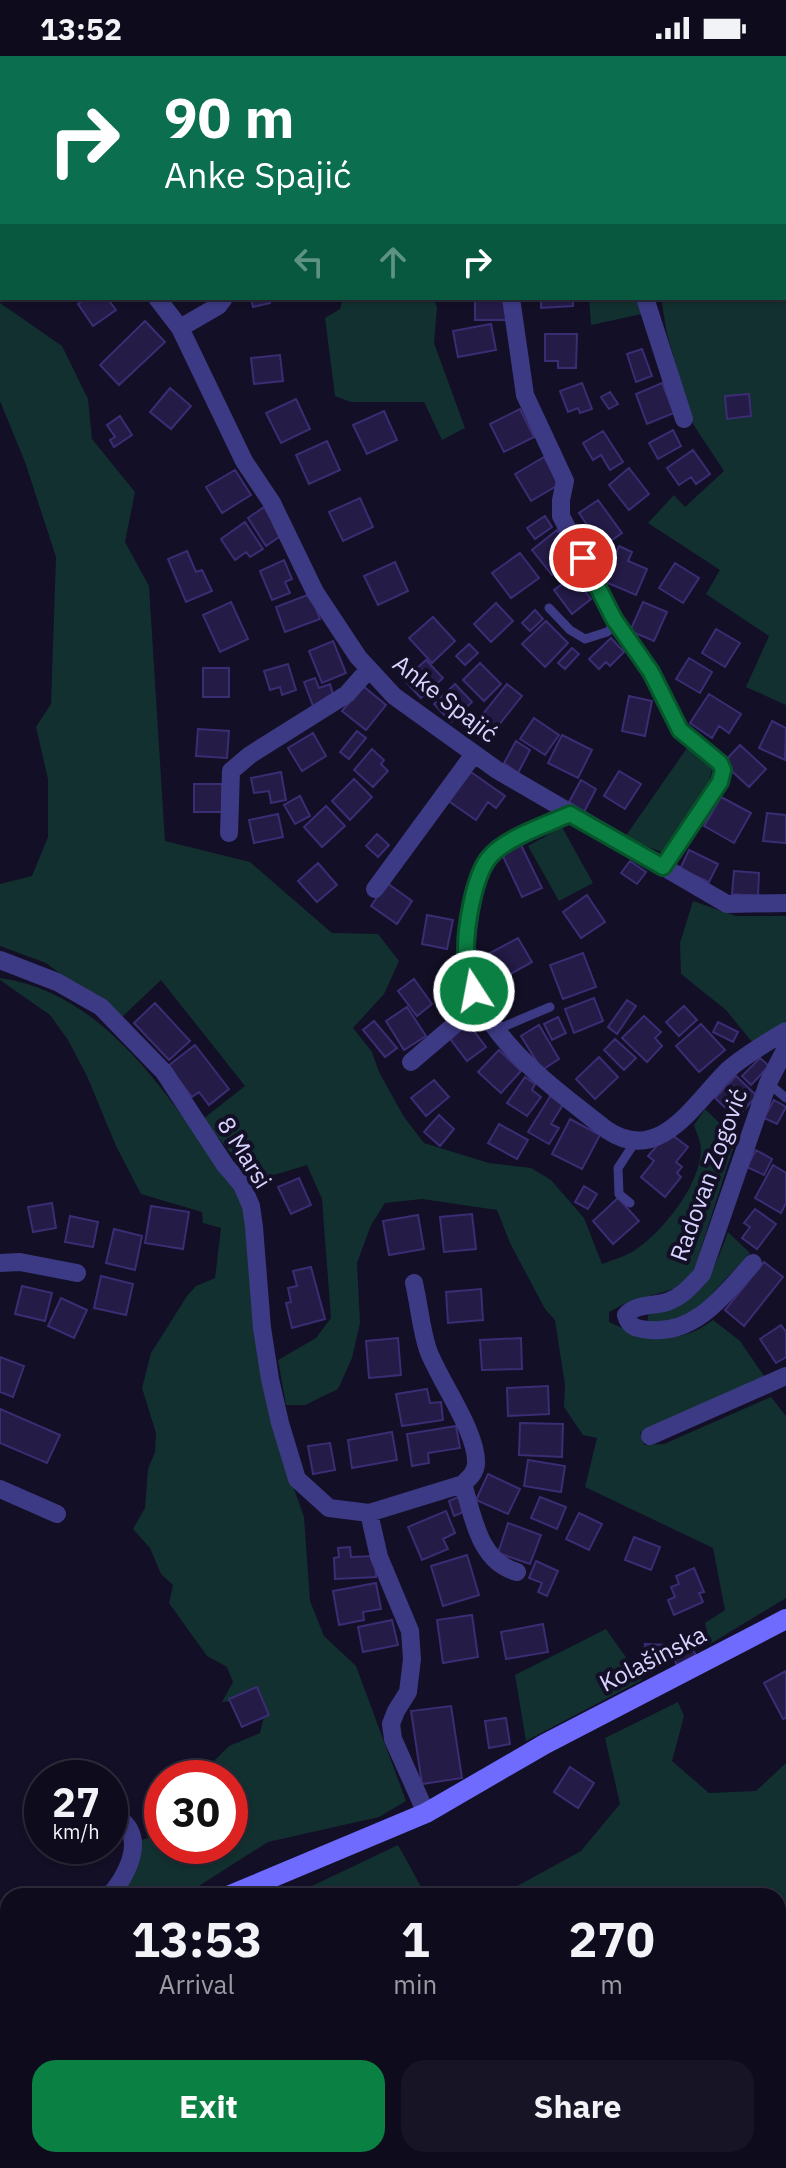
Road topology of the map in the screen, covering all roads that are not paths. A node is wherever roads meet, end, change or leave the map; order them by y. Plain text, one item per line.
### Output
1 (159, 300) edge
2 (222, 300) edge
3 (511, 300) edge
4 (646, 300) edge
5 (180, 328) junction
6 (684, 419) dead end
7 (549, 608) dead end
8 (617, 624) junction
9 (369, 669) junction
10 (474, 754) junction
11 (570, 814) junction
12 (229, 833) dead end
13 (663, 867) junction
14 (375, 889) dead end
15 (786, 903) edge
16 (0, 960) edge
17 (480, 1003) junction
18 (550, 1007) dead end
19 (498, 1029) junction
20 (786, 1031) edge
21 (786, 1048) edge
22 (411, 1062) dead end
23 (768, 1083) junction
24 (786, 1098) edge
25 (635, 1142) junction
26 (630, 1203) dead end
27 (0, 1263) edge
28 (753, 1263) dead end
29 (77, 1273) dead end
30 (414, 1283) dead end
31 (786, 1376) edge
32 (650, 1436) dead end
33 (463, 1484) junction
34 (0, 1489) edge
35 (369, 1513) junction
36 (57, 1514) dead end
37 (517, 1572) dead end
38 (786, 1619) edge
39 (426, 1813) junction
40 (128, 1828) edge
41 (114, 1888) edge
42 (247, 1888) edge

1 - 5 street, Anke Spajić
2 - 5 street
3 - 8 street
4 - 6 street
5 - 9 street, Anke Spajić
7 - 8 lane
8 - 13 street
9 - 10 street, Anke Spajić
9 - 12 street
10 - 11 street, Anke Spajić
10 - 14 street
11 - 13 street, Anke Spajić
11 - 17 street
13 - 15 street, Anke Spajić
16 - 35 street, 8 Marsi
17 - 19 street
17 - 22 street
18 - 19 lane
19 - 25 street
20 - 25 street
21 - 23 street, Radovan Zogović
23 - 24 lane, Radovan Zogović
23 - 28 street, Radovan Zogović
25 - 26 lane
27 - 29 street
30 - 33 street
31 - 32 street
33 - 35 street, 8 Marsi
33 - 37 street
34 - 36 street
35 - 39 street
38 - 39 main road, Kolašinska
39 - 42 main road, Kolašinska
40 - 41 street

